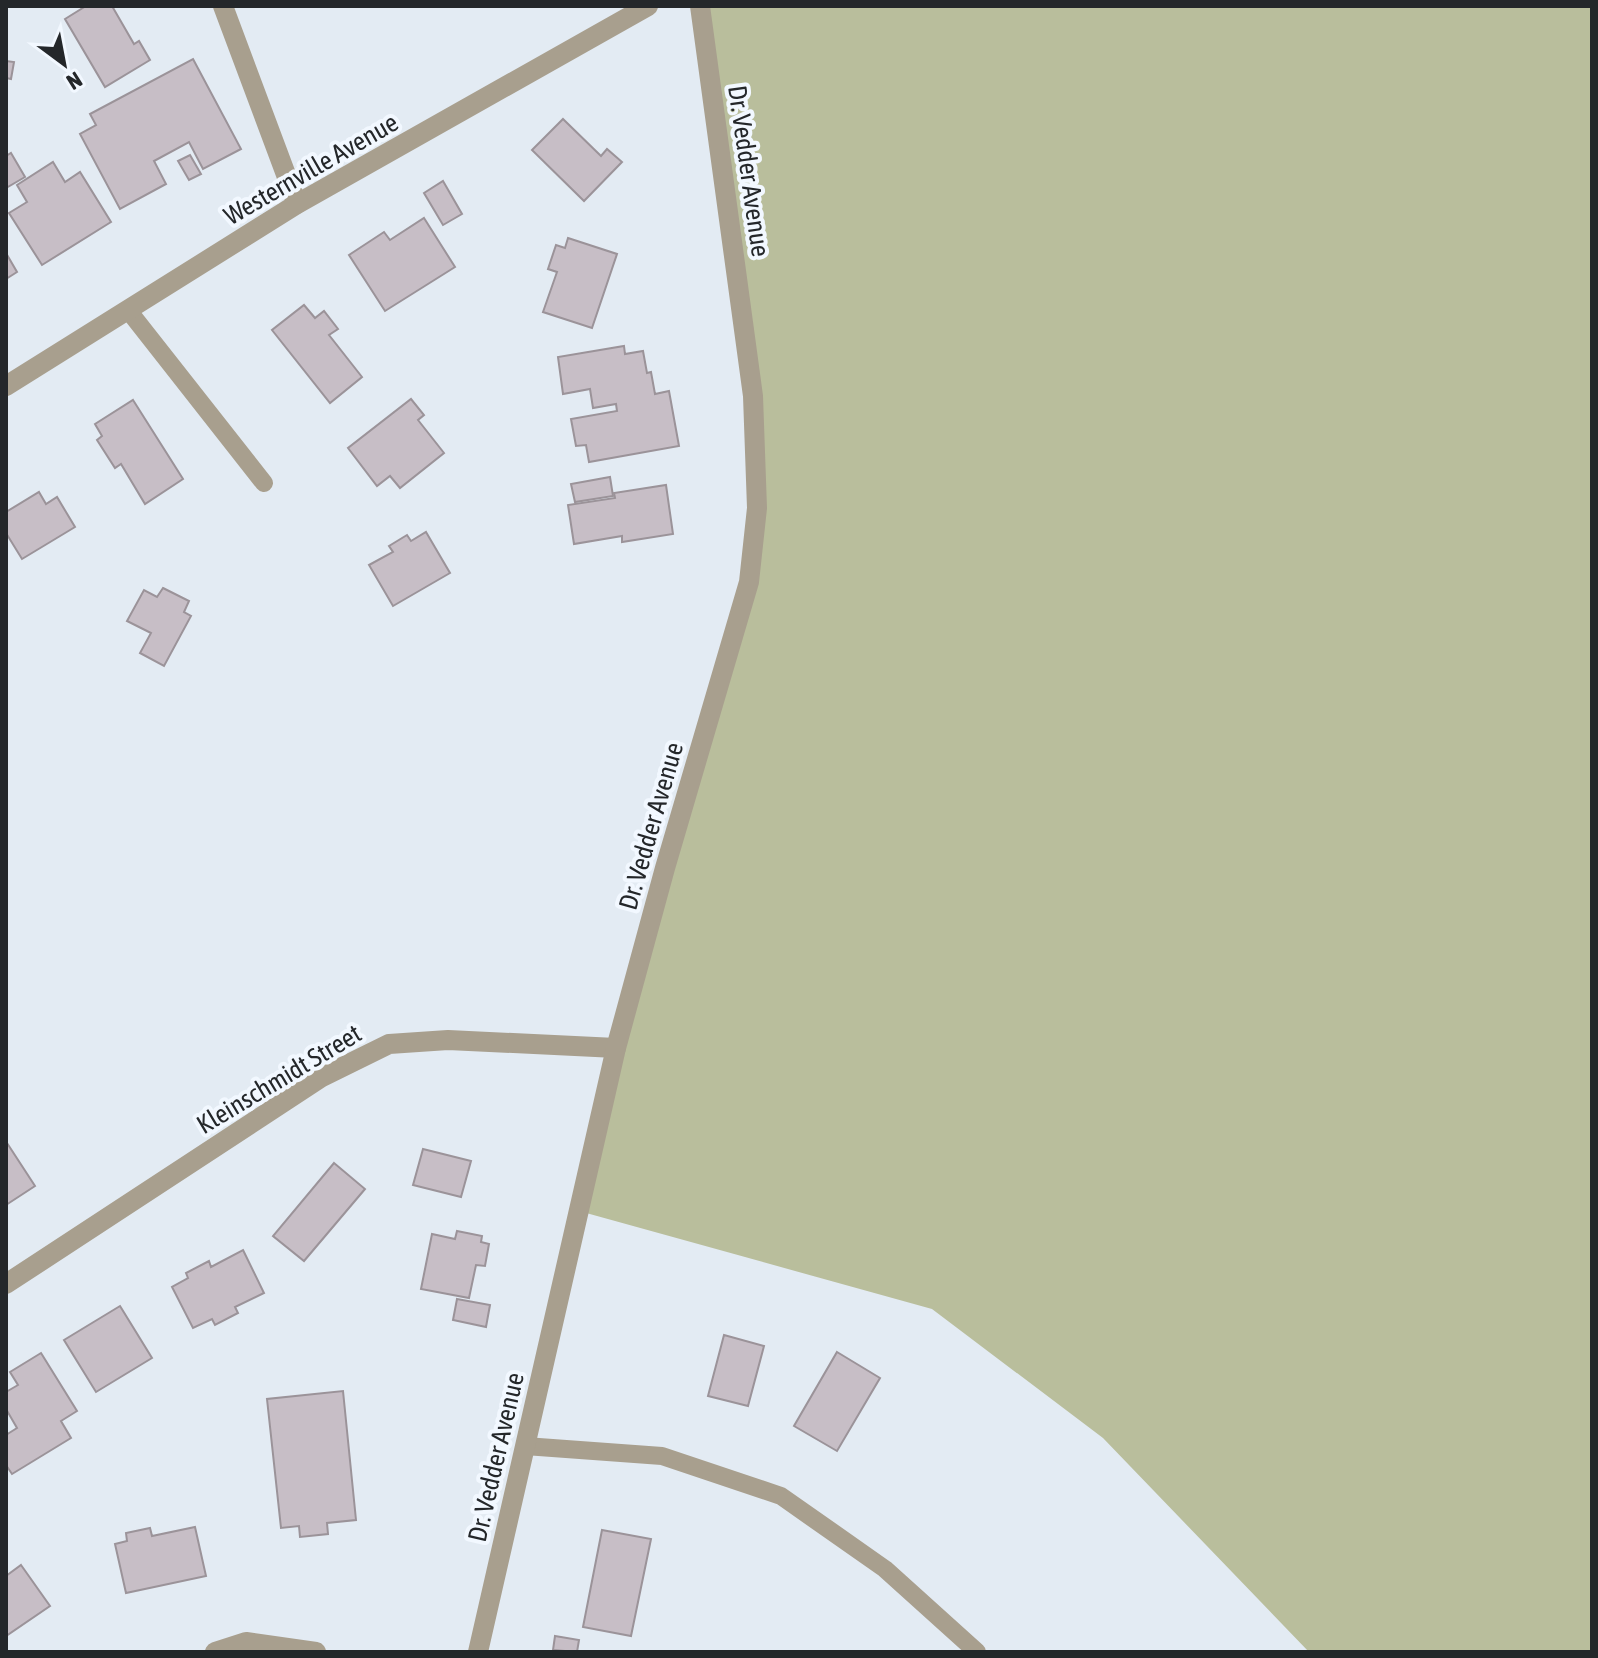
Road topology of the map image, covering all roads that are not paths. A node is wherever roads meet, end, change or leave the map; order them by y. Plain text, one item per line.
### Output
1 (223, 6) edge
2 (648, 6) edge
3 (700, 6) edge
4 (297, 204) junction
5 (128, 310) junction
6 (6, 386) edge
7 (264, 483) dead end
8 (616, 1048) junction
9 (6, 1284) edge
10 (525, 1446) junction
11 (215, 1652) edge
12 (316, 1652) edge
13 (478, 1652) edge
14 (977, 1652) edge

1 - 4 street
2 - 4 street, Westernville Avenue
3 - 8 street, Dr. Vedder Avenue
4 - 5 street, Westernville Avenue
5 - 6 street, Westernville Avenue
5 - 7 lane
8 - 9 street, Kleinschmidt Street
8 - 10 street, Dr. Vedder Avenue
10 - 13 street, Dr. Vedder Avenue
10 - 14 lane
11 - 12 street

